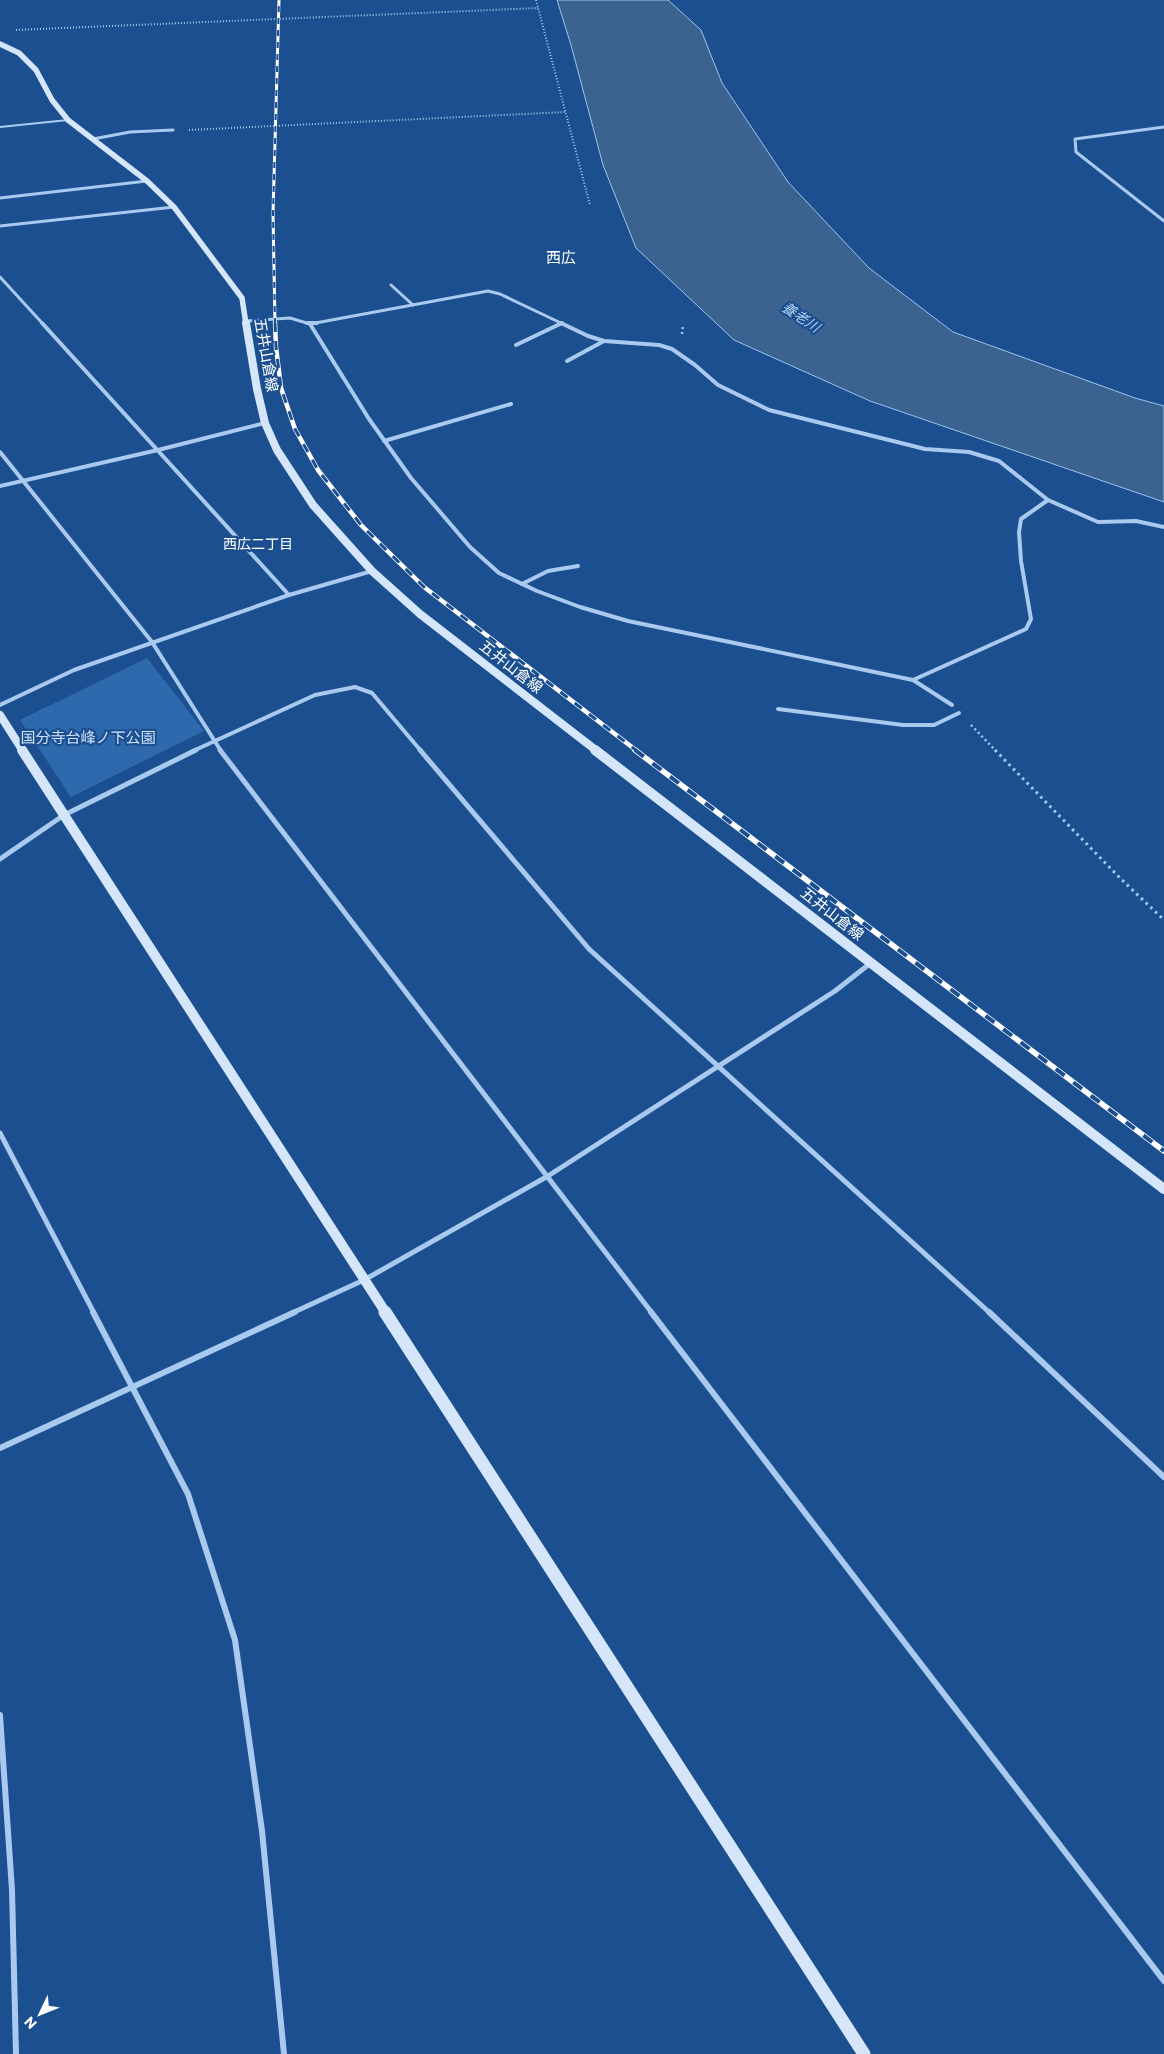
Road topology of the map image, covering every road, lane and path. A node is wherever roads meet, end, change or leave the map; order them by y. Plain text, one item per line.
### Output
1 (536, 0) edge
2 (538, 8) junction
3 (10, 30) dead end
4 (0, 44) edge
5 (566, 112) junction
6 (68, 120) junction
7 (0, 127) edge
8 (1164, 127) edge
9 (173, 130) joint
10 (93, 139) junction
11 (147, 181) junction
12 (0, 198) edge
13 (590, 205) dead end
14 (174, 207) junction
15 (1164, 221) edge
16 (0, 226) edge
17 (0, 277) edge
18 (391, 285) dead end
19 (8, 286) junction
20 (0, 287) edge
21 (413, 305) junction
22 (247, 321) junction
23 (562, 323) junction
24 (310, 324) junction
25 (604, 341) junction
26 (516, 345) dead end
27 (567, 361) dead end
28 (511, 404) dead end
29 (265, 423) junction
30 (384, 441) junction
31 (158, 450) junction
32 (0, 452) edge
33 (22, 481) junction
34 (0, 486) edge
35 (1048, 500) junction
36 (1164, 527) edge
37 (578, 566) dead end
38 (372, 570) junction
39 (522, 584) junction
40 (289, 595) junction
41 (152, 642) junction
42 (913, 680) junction
43 (952, 705) dead end
44 (0, 706) edge
45 (778, 709) dead end
46 (960, 712) joint
47 (0, 715) edge
48 (213, 741) junction
49 (64, 815) junction
50 (0, 859) edge
51 (1164, 920) edge
52 (872, 962) junction
53 (718, 1068) junction
54 (0, 1132) edge
55 (548, 1176) junction
56 (1164, 1189) edge
57 (364, 1280) junction
58 (132, 1387) junction
59 (0, 1448) edge
60 (1164, 1477) edge
61 (0, 1715) edge
62 (1164, 1981) edge
63 (16, 2054) edge
64 (284, 2054) edge
65 (864, 2054) edge

1 - 2 path
2 - 3 path
2 - 5 path
4 - 6 main road, 五井山倉線
5 - 9 path
5 - 13 path
6 - 7 lane
6 - 10 main road, 五井山倉線
8 - 15 street
9 - 10 street
10 - 11 main road, 五井山倉線
11 - 12 street
11 - 14 main road, 五井山倉線
14 - 16 street
14 - 22 main road, 五井山倉線
17 - 19 street
18 - 21 street
19 - 20 street
19 - 31 street
21 - 23 street
21 - 24 street
22 - 24 street
22 - 29 main road, 五井山倉線
23 - 25 street
23 - 26 street
24 - 30 street
25 - 27 street
25 - 35 street
28 - 30 street
29 - 31 street
29 - 38 main road, 五井山倉線
30 - 39 street
31 - 33 street
31 - 40 street
32 - 33 street
33 - 34 street
33 - 41 street
35 - 36 street
35 - 42 street
37 - 39 street
38 - 40 street
38 - 52 main road, 五井山倉線
39 - 42 street
40 - 41 street
41 - 44 street
41 - 48 street
42 - 43 street
45 - 46 street
46 - 51 path
47 - 49 main road
48 - 49 street
48 - 53 street
48 - 55 street
49 - 50 street
49 - 57 main road
52 - 53 street
52 - 56 main road, 五井山倉線
53 - 55 street
53 - 60 street
54 - 58 street
55 - 57 street
55 - 62 street
57 - 58 street
57 - 65 main road
58 - 59 street
58 - 64 street
61 - 63 street

